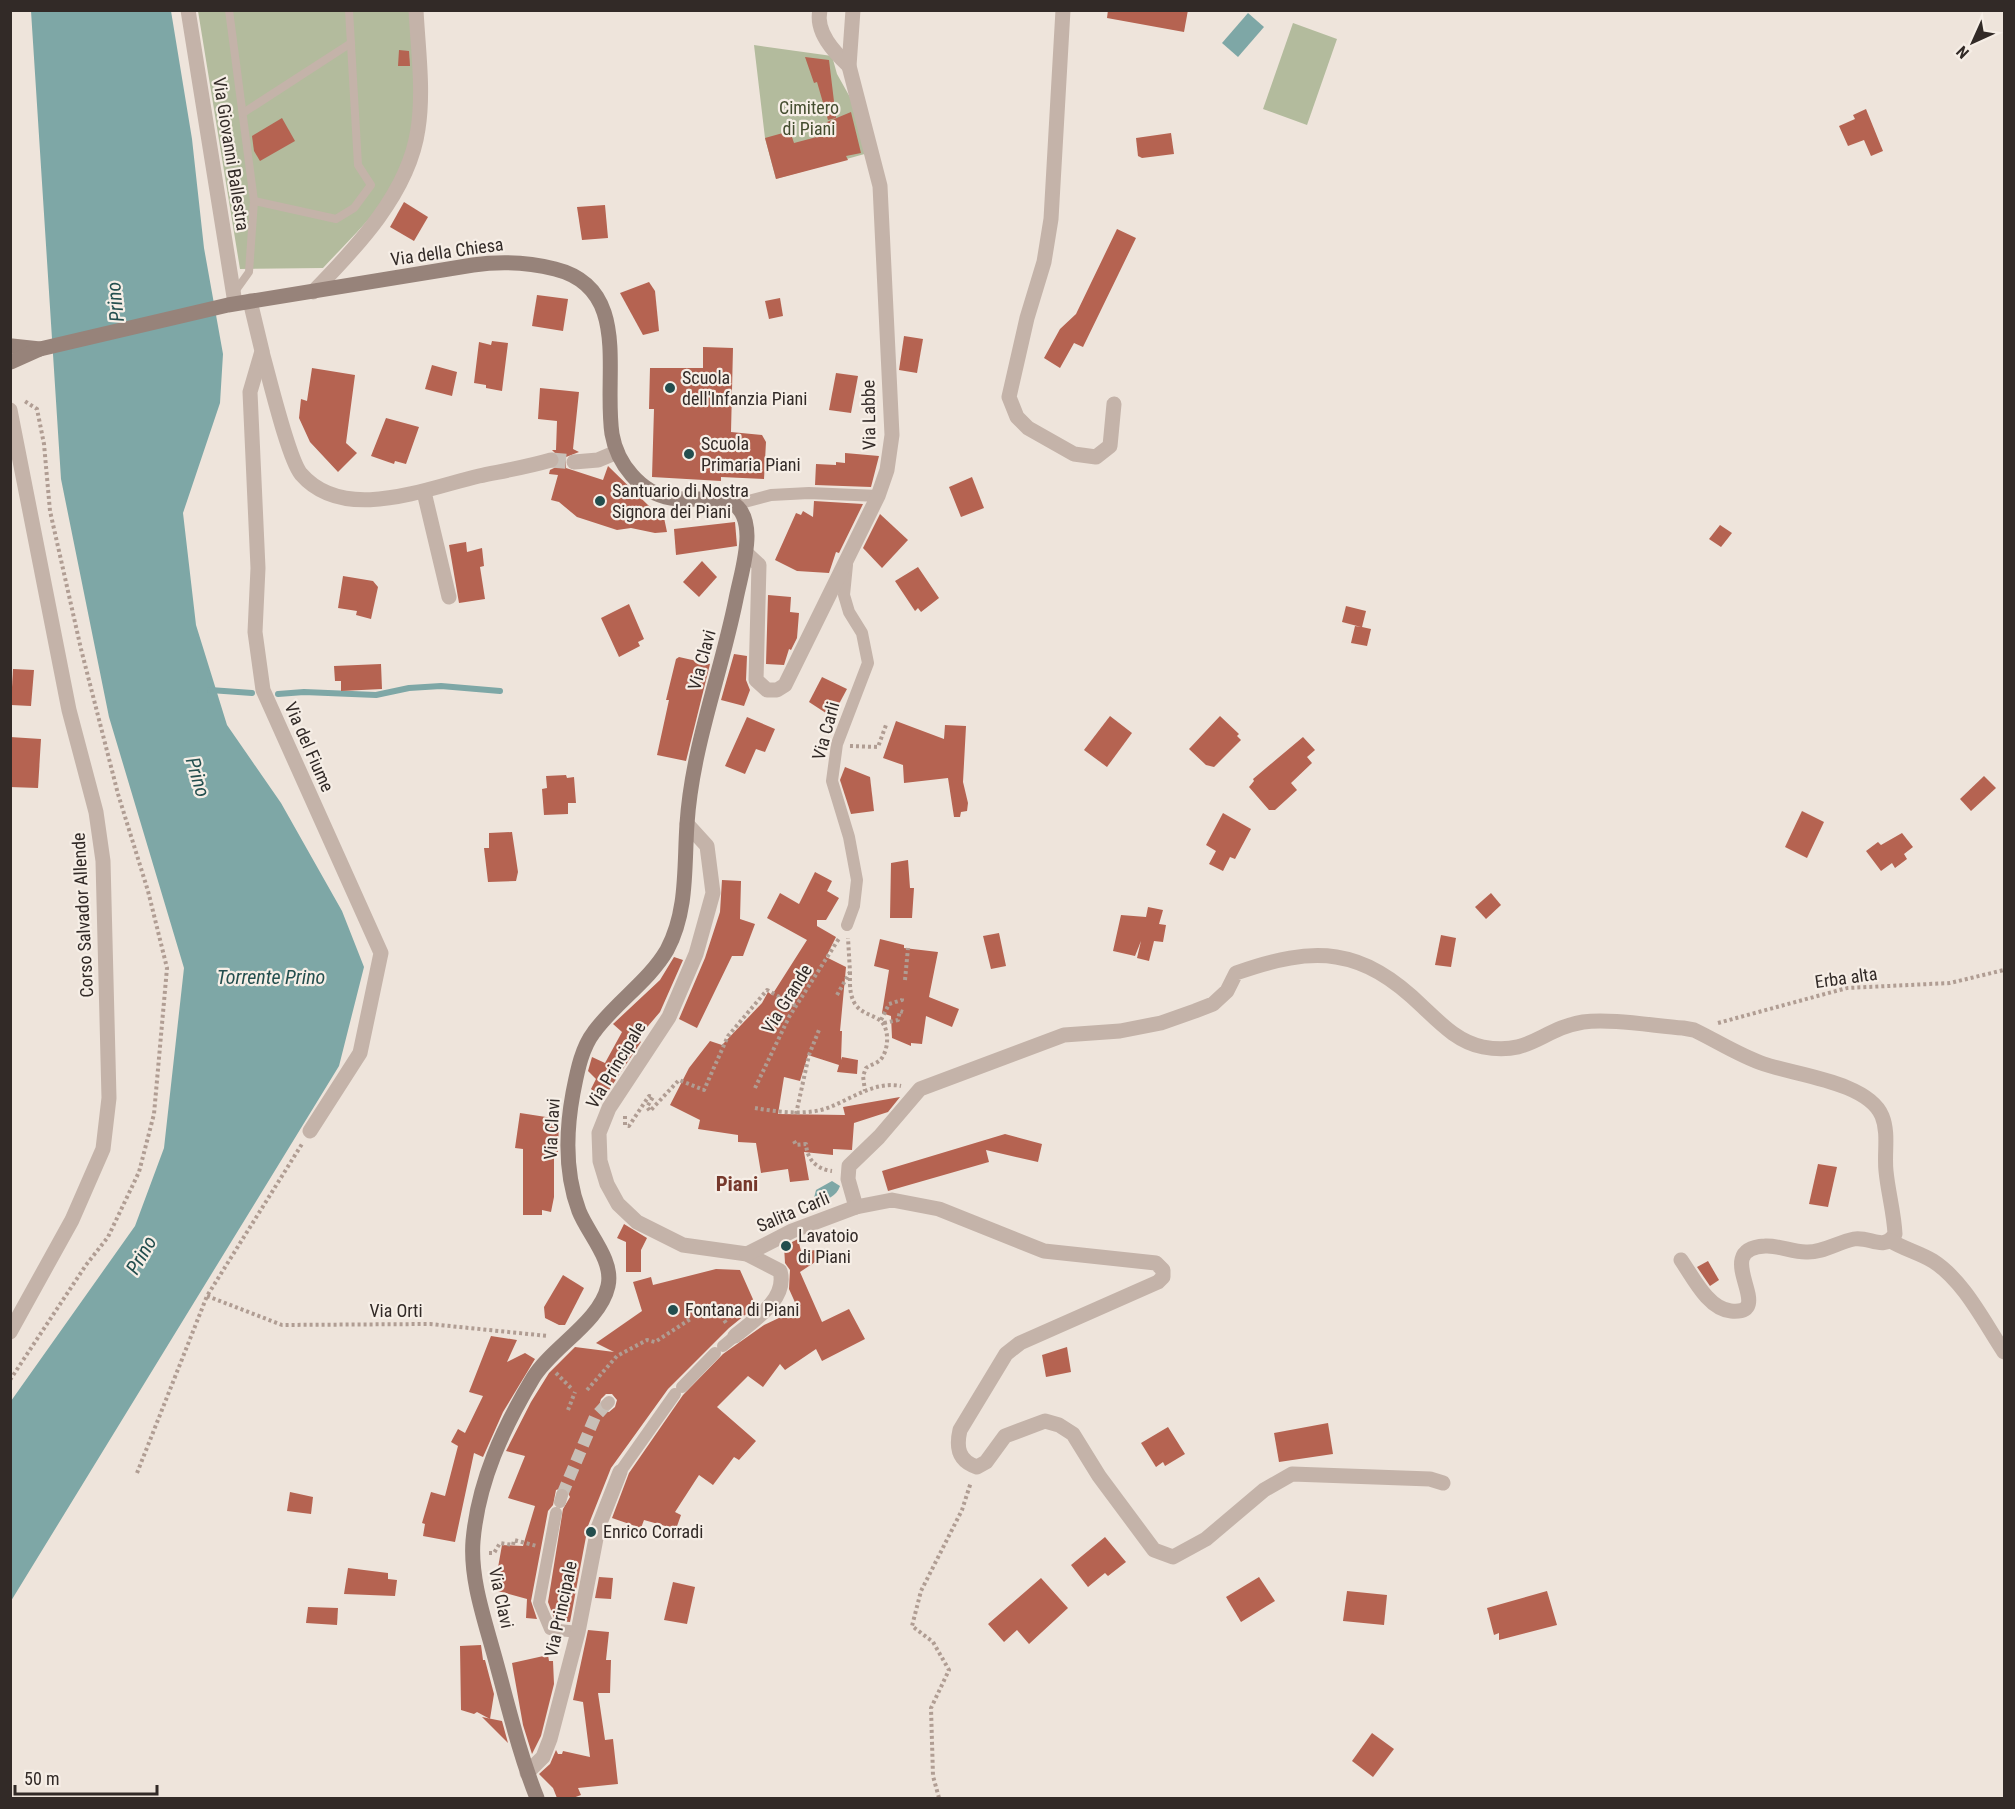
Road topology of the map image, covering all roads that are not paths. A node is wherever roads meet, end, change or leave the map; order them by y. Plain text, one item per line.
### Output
1 (188, 10) edge
2 (229, 10) edge
3 (349, 10) edge
4 (416, 10) edge
5 (820, 10) edge
6 (853, 10) edge
7 (1063, 10) edge
8 (351, 44) junction
9 (849, 66) junction
10 (243, 113) junction
11 (254, 201) junction
12 (313, 292) junction
13 (237, 301) junction
14 (11, 344) edge
15 (40, 349) junction
16 (262, 351) junction
17 (11, 363) edge
18 (1114, 404) dead end
19 (10, 410) edge
20 (617, 452) junction
21 (551, 460) tunnel mouth
22 (574, 462) tunnel mouth
23 (424, 492) junction
24 (878, 496) junction
25 (737, 504) junction
26 (850, 551) junction
27 (746, 553) junction
28 (449, 597) dead end
29 (687, 824) junction
30 (846, 925) road end
31 (310, 1131) road end
32 (856, 1207) junction
33 (1891, 1240) junction
34 (747, 1254) junction
35 (1682, 1260) dead end
36 (10, 1332) edge
37 (724, 1345) joint
38 (2004, 1352) edge
39 (620, 1472) joint
40 (1443, 1483) dead end
41 (560, 1504) tunnel mouth
42 (578, 1632) junction
43 (527, 1773) junction
44 (537, 1798) edge

1 - 13 street, Via Giovanni Ballestra
2 - 10 lane
3 - 8 lane
4 - 12 street
5 - 9 street, Via Labbe
6 - 9 street, Via Labbe
7 - 18 street
8 - 10 lane
8 - 11 lane
9 - 24 street, Via Labbe
10 - 11 lane
11 - 13 lane
12 - 13 main road, Via della Chiesa
12 - 20 main road, Via della Chiesa
13 - 15 main road, Via della Chiesa
13 - 16 street, Via del Fiume
14 - 15 main road, Via della Chiesa
14 - 17 main road
15 - 17 main road
16 - 23 street, Via del Fiume
16 - 31 street, Via del Fiume
19 - 36 street, Corso Salvador Allende
20 - 22 street
20 - 25 main road
21 - 23 street, Via del Fiume
23 - 28 street
24 - 25 street
24 - 26 street, Via Labbe
25 - 27 main road, Via Clavi
26 - 27 street, Via Labbe
26 - 30 street, Via Carli
27 - 29 main road, Via Clavi
29 - 34 street, Via Principale
29 - 43 main road, Via Clavi
32 - 33 street
32 - 34 street, Salita Carli
32 - 40 street, Salita Carli
33 - 35 street
33 - 38 street
34 - 37 street, Via Principale
37 - 39 street, Via Principale
39 - 42 street, Via Principale
41 - 42 street
42 - 43 street, Via Principale
43 - 44 main road, Via Clavi

